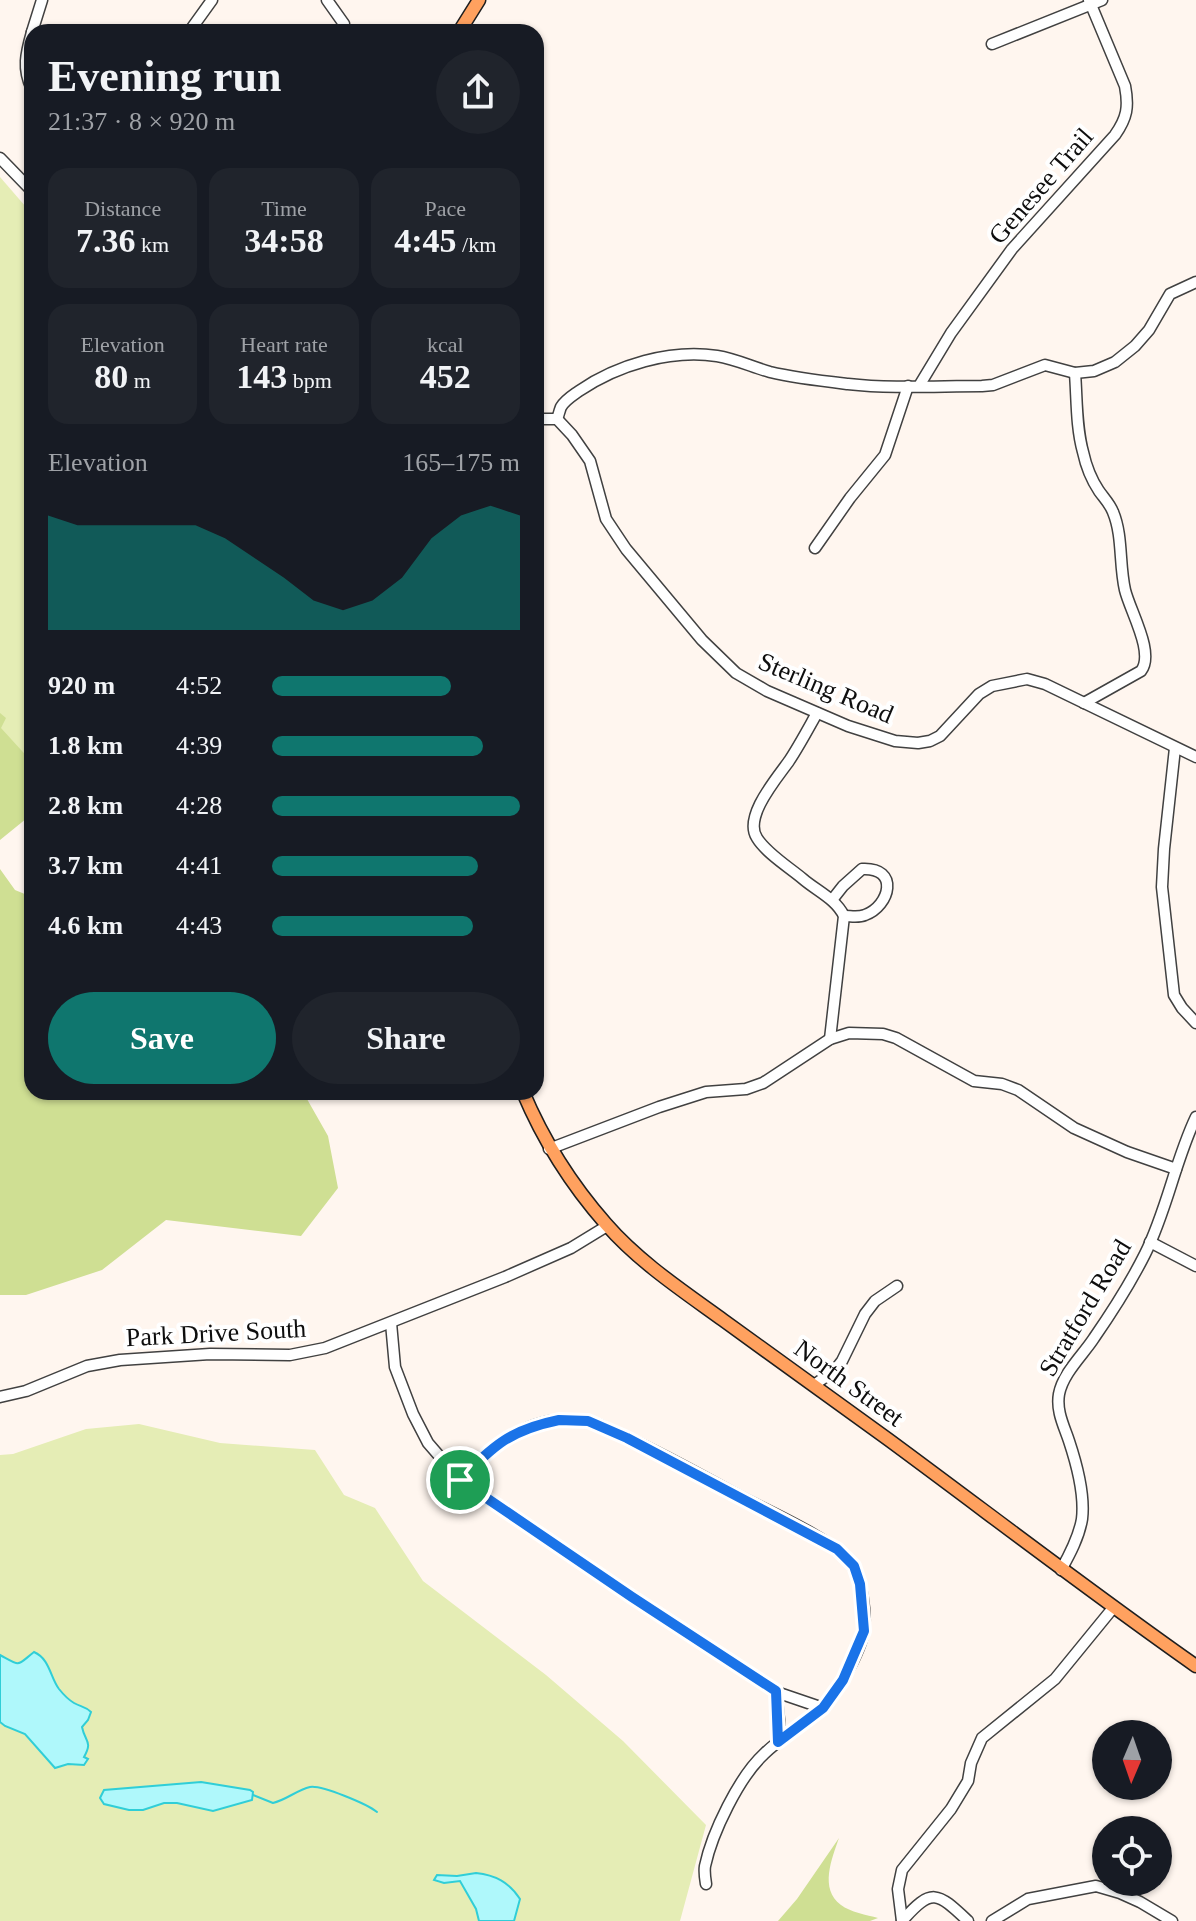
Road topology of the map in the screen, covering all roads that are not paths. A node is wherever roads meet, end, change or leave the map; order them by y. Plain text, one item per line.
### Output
1 (42, 0) edge
2 (212, 0) edge
3 (327, 0) edge
4 (479, 0) edge
5 (1094, 1) edge
6 (34, 24) edge
7 (195, 24) edge
8 (344, 24) dead end
9 (464, 24) edge
10 (992, 44) dead end
11 (0, 158) edge
12 (24, 183) edge
13 (1196, 282) edge
14 (1075, 373) junction
15 (913, 386) junction
16 (544, 419) edge
17 (557, 419) junction
18 (815, 548) dead end
19 (1084, 703) junction
20 (817, 713) junction
21 (1175, 748) junction
22 (1196, 757) edge
23 (832, 900) junction
24 (844, 916) junction
25 (1196, 1023) edge
26 (830, 1039) junction
27 (527, 1100) edge
28 (1196, 1117) edge
29 (549, 1149) junction
30 (1176, 1169) junction
31 (607, 1226) junction
32 (1150, 1242) junction
33 (1196, 1266) edge
34 (897, 1286) dead end
35 (391, 1323) junction
36 (814, 1385) junction
37 (0, 1397) edge
38 (460, 1480) junction
39 (1061, 1570) junction
40 (1113, 1608) junction
41 (1196, 1666) edge
42 (776, 1691) junction
43 (823, 1708) junction
44 (778, 1742) junction
45 (706, 1884) dead end
46 (902, 1921) edge
47 (968, 1921) edge
48 (992, 1921) edge
49 (1172, 1921) edge

1 - 6 street
2 - 7 street
3 - 8 street
4 - 9 main road
5 - 10 street
5 - 15 street, Genesee Trail
11 - 12 street
13 - 14 street
14 - 15 street
14 - 19 street
15 - 17 street
15 - 18 street, Genesee Trail
16 - 17 street
17 - 20 street, Sterling Road
19 - 20 street, Sterling Road
19 - 21 street, Sterling Road
20 - 23 street
21 - 22 street, Sterling Road
21 - 25 street
23 - 24 street
23 - 24 street
24 - 26 street
26 - 29 street
26 - 30 street
27 - 29 main road, North Street
28 - 30 street, Stratford Road
29 - 31 main road, North Street
30 - 32 street, Stratford Road
31 - 35 street, Park Drive South
31 - 36 main road, North Street
32 - 33 street
32 - 39 street, Stratford Road
34 - 36 street
35 - 37 street, Park Drive South
35 - 38 street
36 - 39 main road, North Street
38 - 42 street
38 - 43 street
39 - 40 main road, North Street
40 - 41 main road, North Street
40 - 46 street
42 - 43 street
42 - 44 street
43 - 44 street
44 - 45 street
46 - 47 street
48 - 49 street

